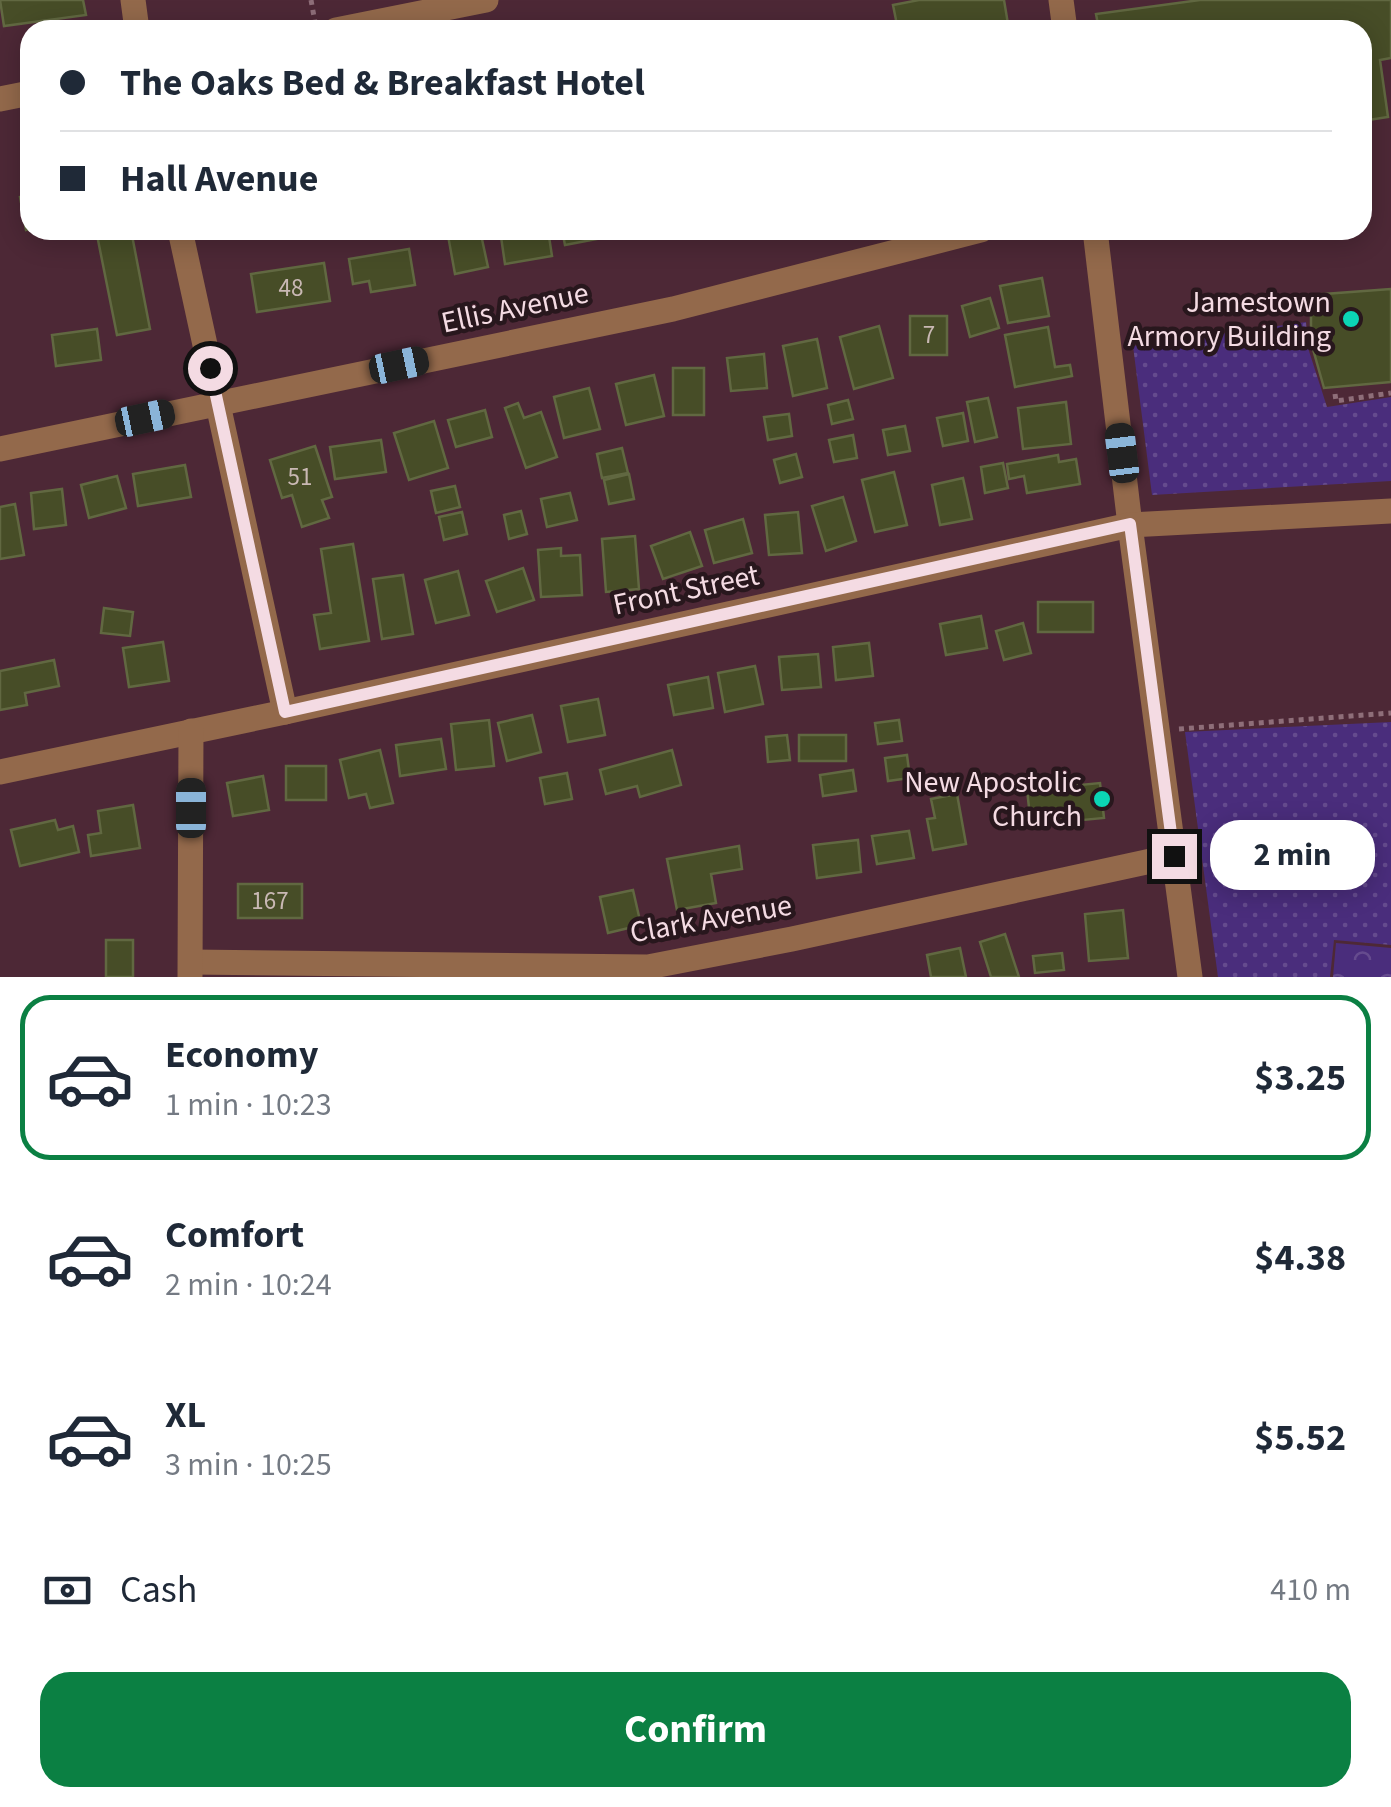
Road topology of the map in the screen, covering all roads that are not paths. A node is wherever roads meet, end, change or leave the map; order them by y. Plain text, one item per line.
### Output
1 (486, 0) edge
2 (442, 4) edge
3 (377, 20) edge
4 (182, 240) edge
5 (943, 240) edge
6 (1096, 240) edge
7 (218, 402) junction
8 (0, 449) edge
9 (1391, 511) edge
10 (1130, 524) junction
11 (285, 712) junction
12 (191, 731) junction
13 (0, 772) edge
14 (1174, 856) junction
15 (190, 970) edge
16 (1190, 977) edge

1 - 2 street
2 - 3 street
4 - 7 street
5 - 7 street, Ellis Avenue
6 - 10 street
7 - 8 street, Ellis Avenue
7 - 11 street
9 - 10 street, Front Street
10 - 11 street, Front Street
10 - 14 street
11 - 12 street, Front Street
12 - 13 street, Front Street
12 - 15 street
14 - 15 street, Clark Avenue
14 - 16 street

